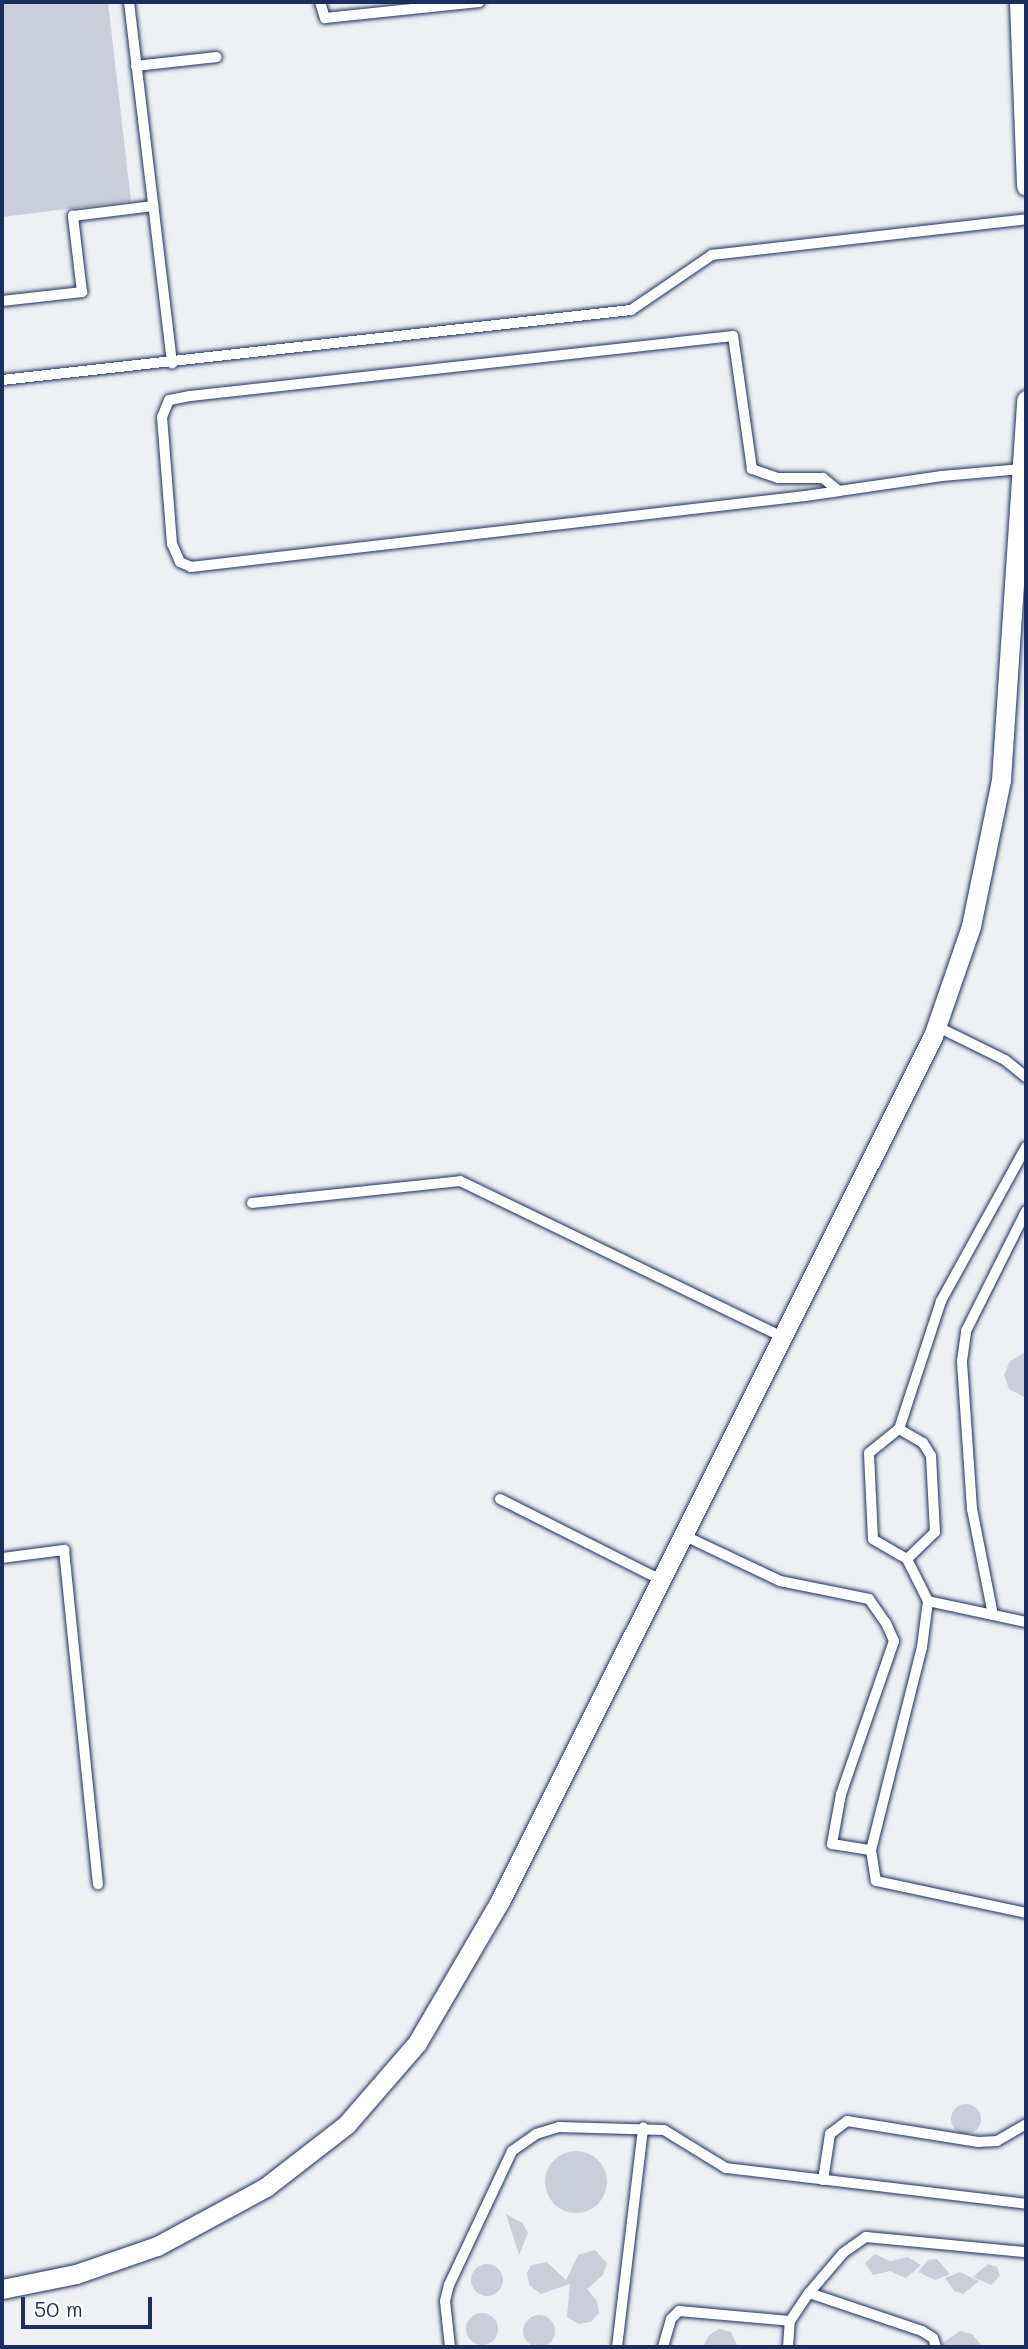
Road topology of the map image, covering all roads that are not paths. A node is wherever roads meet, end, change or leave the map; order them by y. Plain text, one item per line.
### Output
1 (129, 2) edge
2 (320, 2) edge
3 (479, 2) edge
4 (1019, 2) edge
5 (217, 57) dead end
6 (136, 66) junction
7 (1026, 138) edge
8 (1026, 186) edge
9 (153, 206) junction
10 (1026, 219) edge
11 (2, 301) edge
12 (172, 363) junction
13 (2, 380) edge
14 (1026, 400) edge
15 (1021, 469) junction
16 (839, 491) junction
17 (1022, 529) edge
18 (936, 1026) junction
19 (1026, 1077) edge
20 (1026, 1147) edge
21 (252, 1203) dead end
22 (1026, 1212) edge
23 (783, 1338) junction
24 (899, 1429) junction
25 (500, 1499) dead end
26 (685, 1536) junction
27 (2, 1558) edge
28 (907, 1559) junction
29 (662, 1580) junction
30 (928, 1601) junction
31 (993, 1615) junction
32 (1026, 1622) edge
33 (871, 1850) junction
34 (98, 1884) dead end
35 (1026, 1913) edge
36 (1026, 2124) edge
37 (643, 2128) junction
38 (823, 2180) junction
39 (1026, 2204) edge
40 (1026, 2252) edge
41 (2, 2289) edge
42 (809, 2292) junction
43 (790, 2321) junction
44 (450, 2347) edge
45 (617, 2347) edge
46 (663, 2347) edge
47 (788, 2347) edge
48 (936, 2347) edge

1 - 6 lane
2 - 3 lane
4 - 7 street
5 - 6 lane
6 - 9 lane
7 - 8 street
9 - 11 lane
9 - 12 lane
10 - 12 lane
12 - 13 lane
14 - 15 street
15 - 16 lane
15 - 17 street
16 - 16 lane
17 - 18 street
18 - 19 lane
18 - 23 street
20 - 24 lane
21 - 23 lane
22 - 31 lane
23 - 26 street
24 - 28 lane
24 - 28 lane
25 - 29 lane
26 - 29 street
26 - 33 lane
27 - 34 lane
28 - 30 lane
29 - 41 street
30 - 31 lane
30 - 33 lane
31 - 32 lane
33 - 35 lane
36 - 38 lane
37 - 38 lane
37 - 44 lane
37 - 45 lane
38 - 39 lane
40 - 42 lane
42 - 43 lane
42 - 48 lane
43 - 46 lane
43 - 47 lane

